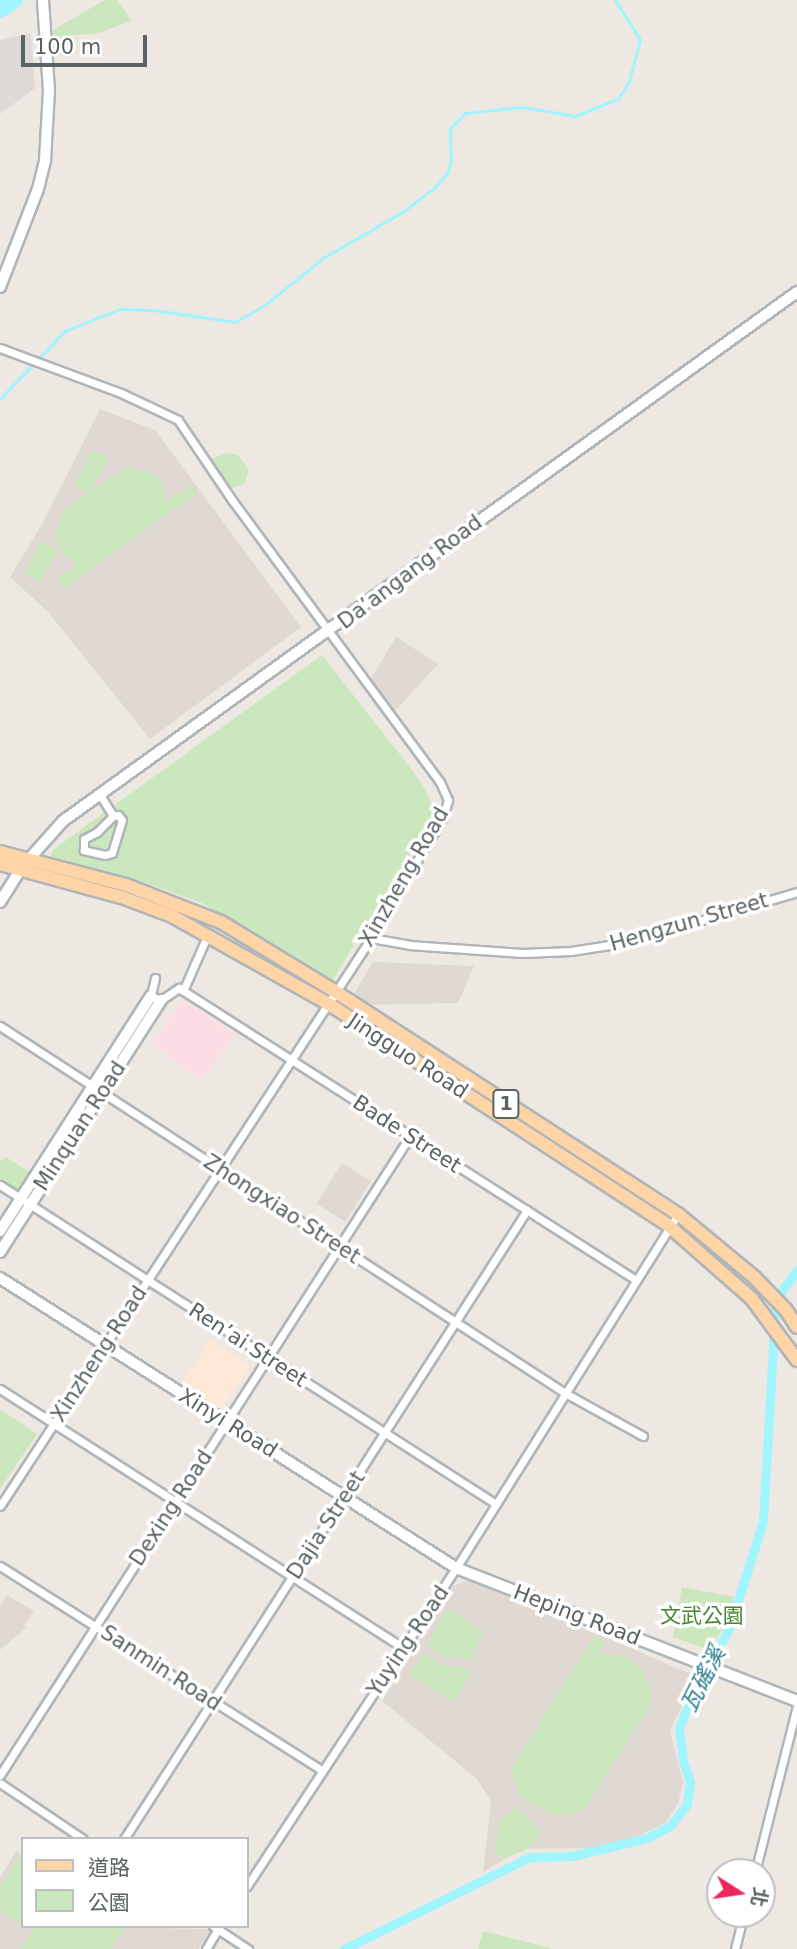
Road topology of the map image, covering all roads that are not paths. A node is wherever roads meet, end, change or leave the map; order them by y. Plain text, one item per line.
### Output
1 (43, 2) edge
2 (0, 287) edge
3 (797, 292) edge
4 (0, 348) edge
5 (330, 631) junction
6 (100, 795) junction
7 (114, 821) junction
8 (0, 852) edge
9 (0, 863) edge
10 (26, 863) junction
11 (797, 892) edge
12 (0, 902) edge
13 (208, 934) junction
14 (371, 938) junction
15 (197, 949) dead end
16 (155, 978) dead end
17 (181, 989) junction
18 (336, 992) junction
19 (156, 998) junction
20 (329, 1004) junction
21 (0, 1026) edge
22 (290, 1059) junction
23 (97, 1089) junction
24 (410, 1136) junction
25 (221, 1170) junction
26 (0, 1185) edge
27 (26, 1202) junction
28 (527, 1210) junction
29 (678, 1213) junction
30 (669, 1226) junction
31 (0, 1231) edge
32 (340, 1246) junction
33 (0, 1252) edge
34 (0, 1278) edge
35 (148, 1280) junction
36 (636, 1280) junction
37 (456, 1322) junction
38 (797, 1327) edge
39 (105, 1345) junction
40 (268, 1357) junction
41 (797, 1360) edge
42 (0, 1389) edge
43 (565, 1393) junction
44 (226, 1422) junction
45 (54, 1423) junction
46 (385, 1433) junction
47 (643, 1436) dead end
48 (344, 1497) junction
49 (175, 1502) junction
50 (496, 1504) junction
51 (0, 1507) edge
52 (0, 1566) edge
53 (456, 1568) junction
54 (292, 1577) junction
55 (95, 1626) junction
56 (403, 1648) junction
57 (212, 1701) junction
58 (797, 1704) edge
59 (322, 1770) junction
60 (0, 1775) edge
61 (0, 1783) edge
62 (80, 1837) edge
63 (125, 1837) edge
64 (758, 1858) edge
65 (248, 1884) edge
66 (216, 1928) edge
67 (218, 1928) edge
68 (740, 1928) edge
69 (205, 1949) edge
70 (248, 1949) edge
71 (735, 1949) edge

1 - 2 street
3 - 5 street, Da’angang Road
4 - 5 street, Xinzheng Road
5 - 6 street, Da’angang Road
5 - 14 street, Xinzheng Road
6 - 7 street
6 - 10 street, Da’angang Road
7 - 7 street
8 - 10 main road, Jingguo Road / 1
9 - 10 main road, Jingguo Road / 1
10 - 12 street, Da’angang Road
10 - 13 main road, Jingguo Road / 1
10 - 18 main road, Jingguo Road / 1
11 - 14 street, Hengzun Street
13 - 17 street
13 - 20 main road, Jingguo Road / 1
14 - 18 street, Xinzheng Road
15 - 17 street
16 - 19 street
17 - 19 street
17 - 22 street, Bade Street
18 - 20 street, Xinzheng Road
18 - 29 main road, Jingguo Road / 1
19 - 23 street, Minquan Road
20 - 22 street, Xinzheng Road
20 - 30 main road, Jingguo Road / 1
21 - 23 street, Zhongxiao Street
22 - 24 street, Bade Street
22 - 25 street, Xinzheng Road
23 - 25 street, Zhongxiao Street
23 - 27 street, Minquan Road
24 - 28 street, Bade Street
24 - 32 street, Dexing Road
25 - 32 street, Zhongxiao Street
25 - 35 street, Xinzheng Road
26 - 27 street, Ren’ai Street
27 - 31 street, Minquan Road
27 - 33 street, Minquan Road
27 - 35 street, Ren’ai Street
28 - 36 street, Bade Street
28 - 37 street, Dajia Street
29 - 30 street, Yuying Road
29 - 38 main road, Jingguo Road / 1
30 - 36 street, Yuying Road
30 - 41 main road, Jingguo Road / 1
32 - 37 street, Zhongxiao Street
32 - 40 street, Dexing Road
34 - 39 street, Xinyi Road
35 - 39 street, Xinzheng Road
35 - 40 street, Ren’ai Street
36 - 43 street, Yuying Road
37 - 43 street, Zhongxiao Street
37 - 46 street, Dajia Street
39 - 44 street, Xinyi Road
39 - 45 street, Xinzheng Road
40 - 44 street, Dexing Road
40 - 46 street, Ren’ai Street
42 - 45 street
43 - 47 street
43 - 50 street, Yuying Road
44 - 48 street, Xinyi Road
44 - 49 street, Dexing Road
45 - 49 street
45 - 51 street, Xinzheng Road
46 - 48 street, Dajia Street
46 - 50 street, Ren’ai Street
48 - 53 street, Xinyi Road
48 - 54 street, Dajia Street
49 - 54 street
49 - 55 street, Dexing Road
50 - 53 street, Yuying Road
52 - 55 street, Sanmin Road
53 - 56 street, Yuying Road
53 - 58 street, Heping Road
54 - 56 street
54 - 57 street, Dajia Street
55 - 57 street, Sanmin Road
55 - 60 street, Dexing Road
56 - 59 street, Yuying Road
57 - 59 street, Sanmin Road
57 - 63 street, Dajia Street
58 - 64 street
59 - 65 street, Yuying Road
61 - 62 street
66 - 69 street
67 - 70 street
68 - 71 street

